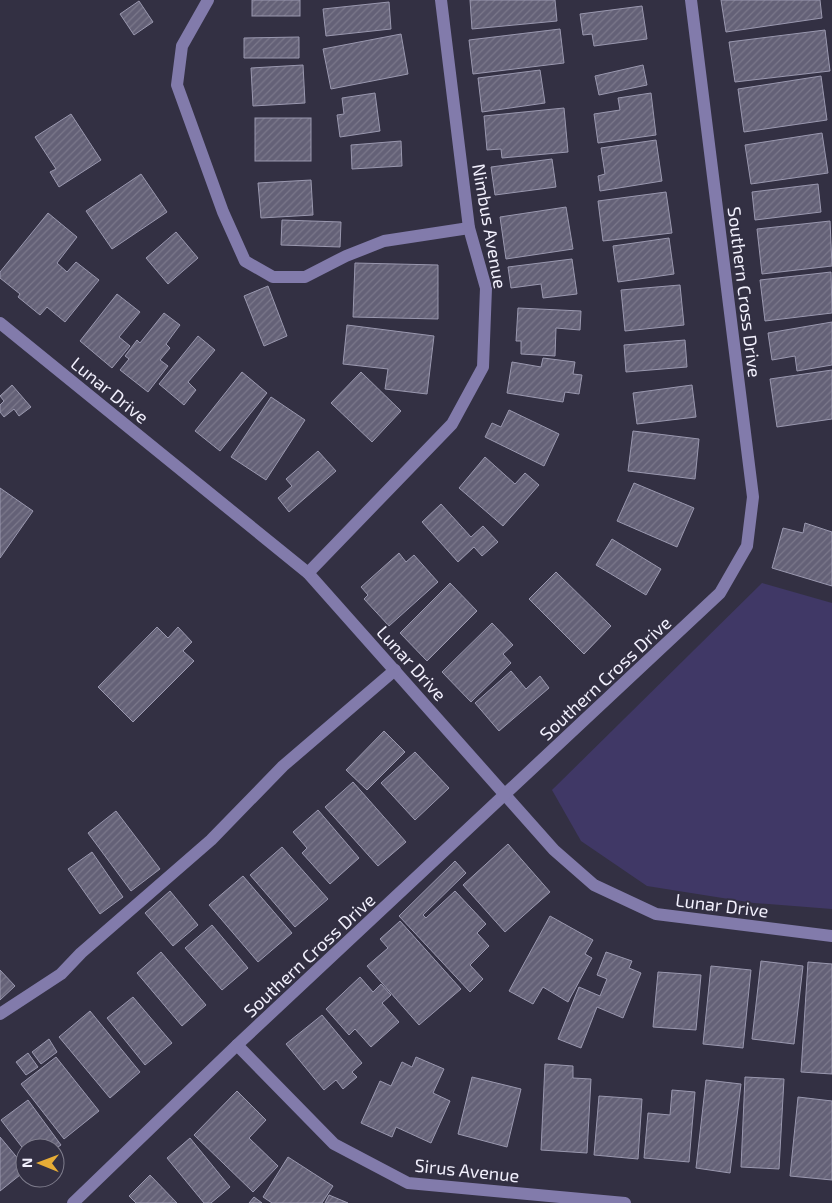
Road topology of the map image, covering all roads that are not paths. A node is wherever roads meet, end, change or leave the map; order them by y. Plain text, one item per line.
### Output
1 (208, 0) edge
2 (441, 0) edge
3 (691, 0) edge
4 (469, 228) junction
5 (0, 323) edge
6 (308, 573) junction
7 (395, 670) junction
8 (506, 795) junction
9 (832, 936) edge
10 (0, 1014) edge
11 (237, 1045) junction
12 (73, 1203) edge
13 (625, 1203) edge

1 - 4 street
2 - 4 street, Nimbus Avenue
3 - 8 street, Southern Cross Drive
4 - 6 street, Nimbus Avenue
5 - 6 street, Lunar Drive
6 - 7 street, Lunar Drive
7 - 8 street, Lunar Drive
7 - 10 street
8 - 9 street, Lunar Drive
8 - 11 street, Southern Cross Drive
11 - 12 street, Southern Cross Drive
11 - 13 street, Sirus Avenue

